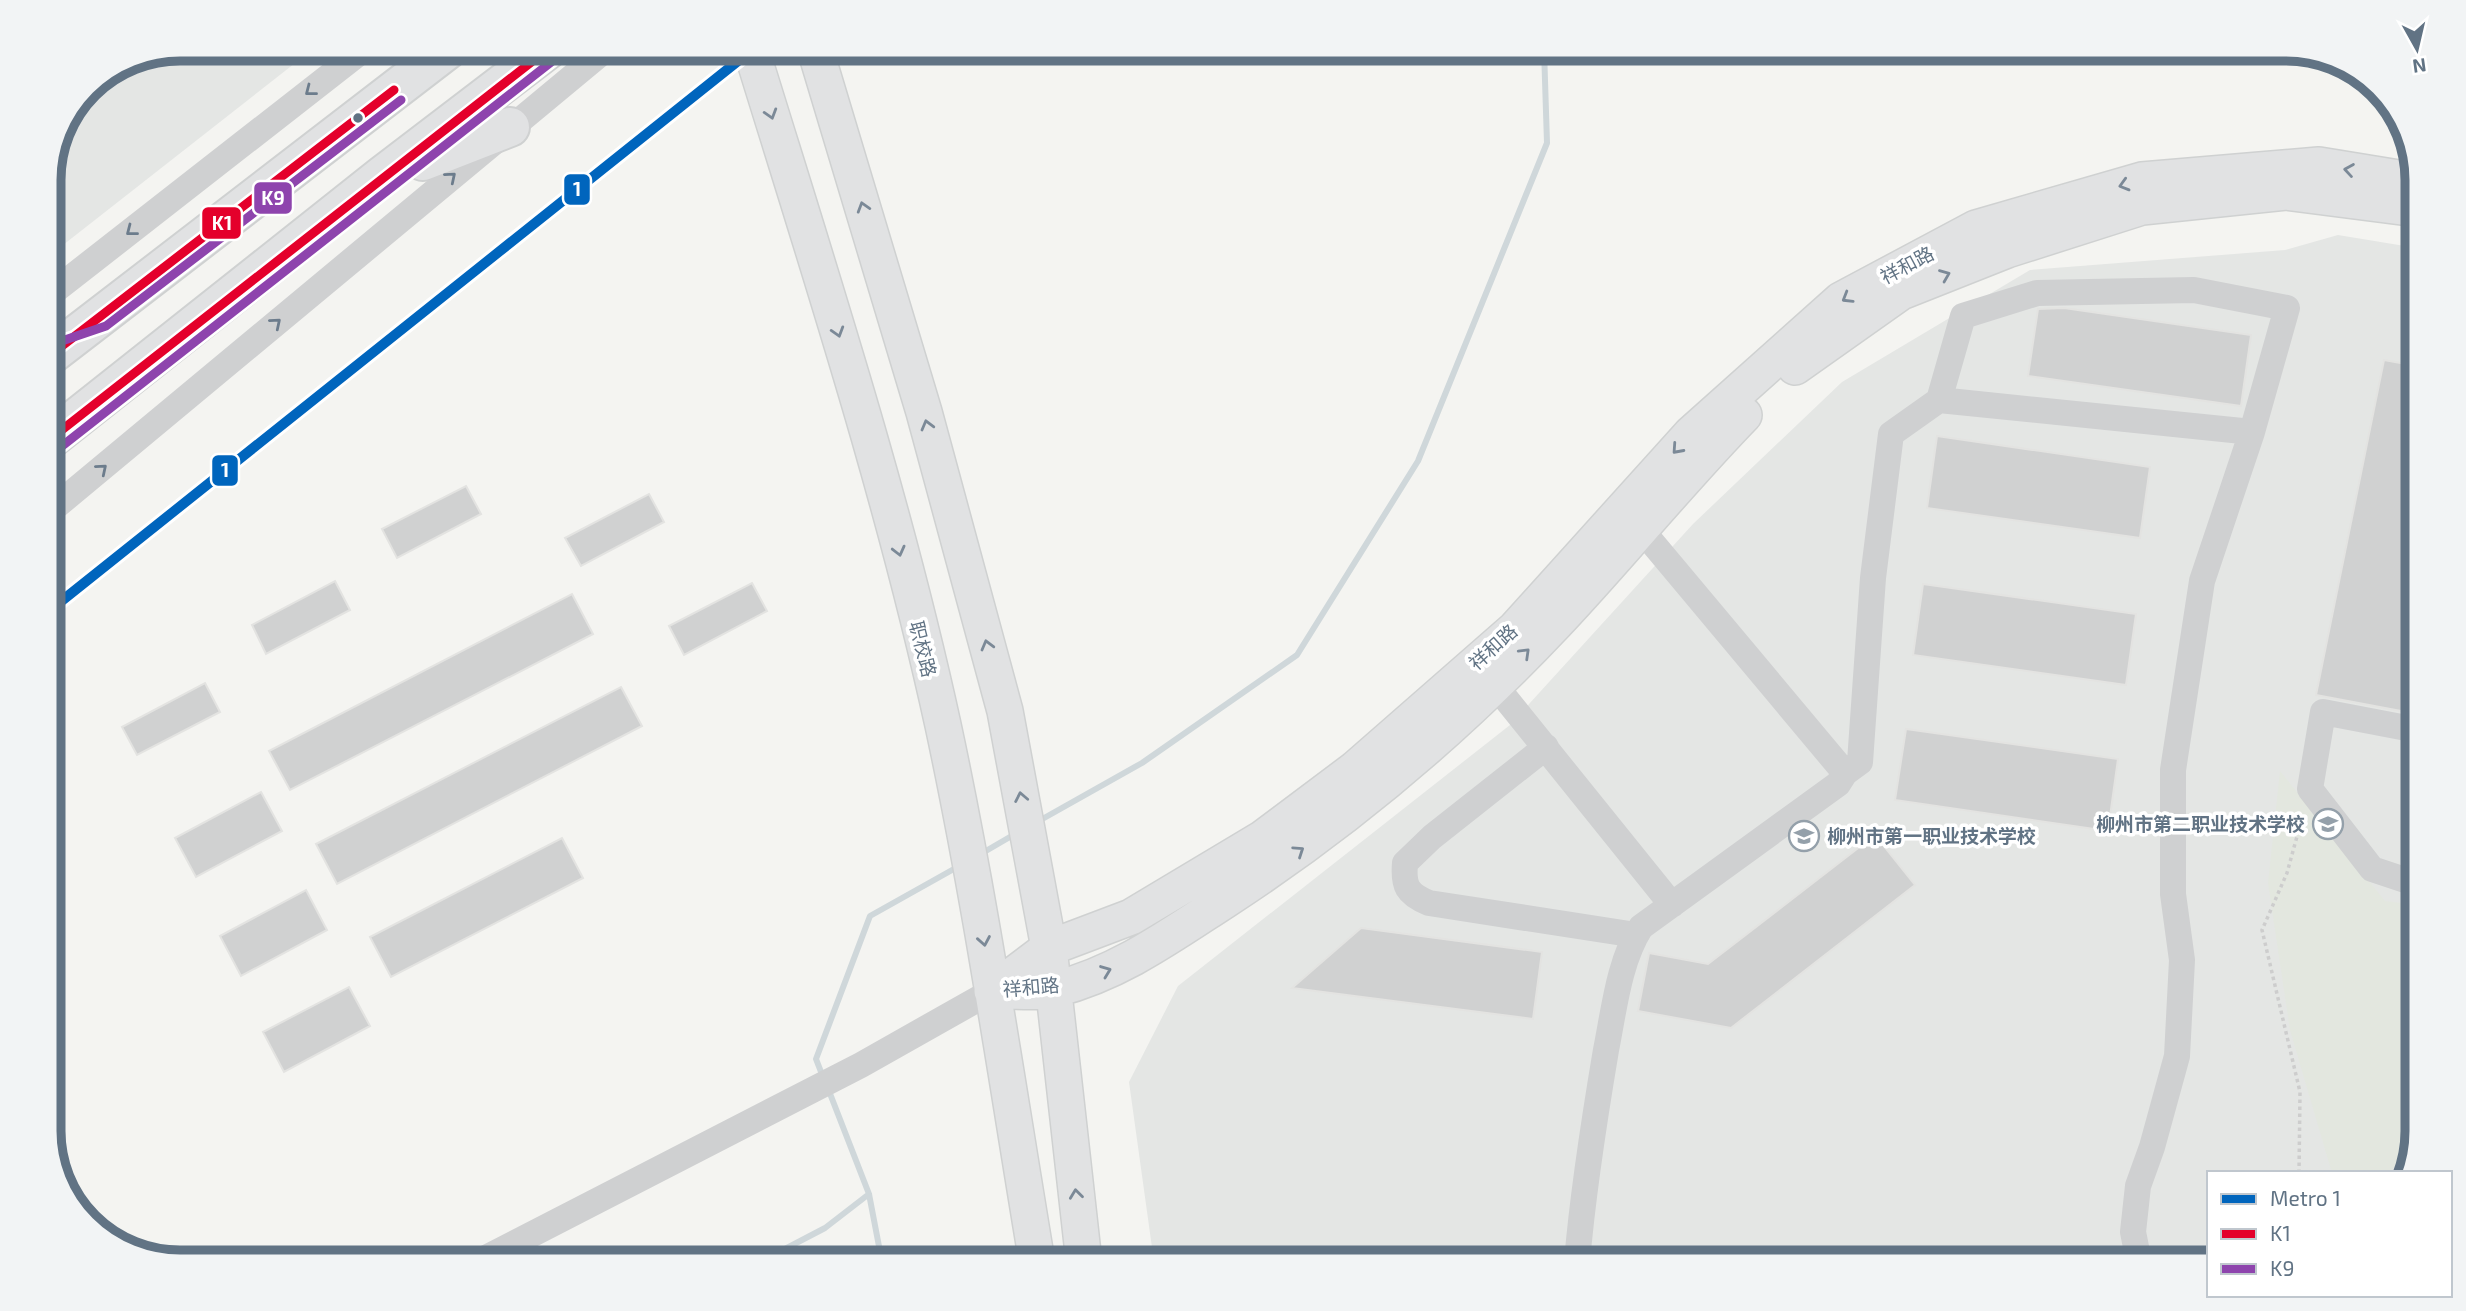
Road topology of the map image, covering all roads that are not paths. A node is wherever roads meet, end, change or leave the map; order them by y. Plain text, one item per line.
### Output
1 (349, 61) edge
2 (432, 61) edge
3 (532, 61) edge
4 (591, 61) edge
5 (755, 61) edge
6 (819, 61) edge
7 (510, 127) junction
8 (382, 176) junction
9 (2404, 179) edge
10 (2404, 207) edge
11 (62, 285) edge
12 (99, 316) junction
13 (62, 328) edge
14 (62, 346) edge
15 (1940, 400) junction
16 (62, 430) edge
17 (2252, 432) junction
18 (62, 501) edge
19 (1640, 527) junction
20 (1494, 684) junction
21 (2405, 728) edge
22 (1546, 747) junction
23 (1845, 773) junction
24 (2405, 880) edge
25 (1672, 905) junction
26 (1636, 935) junction
27 (1049, 948) junction
28 (992, 990) junction
29 (1053, 990) junction
30 (501, 1250) edge
31 (1035, 1250) edge
32 (1083, 1250) edge
33 (1578, 1250) edge
34 (2137, 1250) edge

1 -> 11 street
2 - 12 highway
3 - 8 highway
4 - 7 street
5 -> 28 main road, 职校路
27 -> 6 main road
7 - 8 highway
18 -> 7 street
8 - 16 highway
9 -> 27 main road, 祥和路
19 -> 10 main road, 祥和路
12 - 13 highway
12 - 14 highway
15 - 17 street
15 - 17 street
15 - 23 street
17 - 34 street
20 -> 19 main road, 祥和路
19 - 23 street
20 - 22 street
29 -> 20 main road, 祥和路
21 - 24 street
22 - 25 street
22 - 26 street
23 - 25 street
25 - 26 street
26 - 33 street
27 - 28 main road, 祥和路
27 - 29 main road
28 - 29 main road, 祥和路
28 - 30 street
28 - 31 main road, 职校路
32 -> 29 main road

